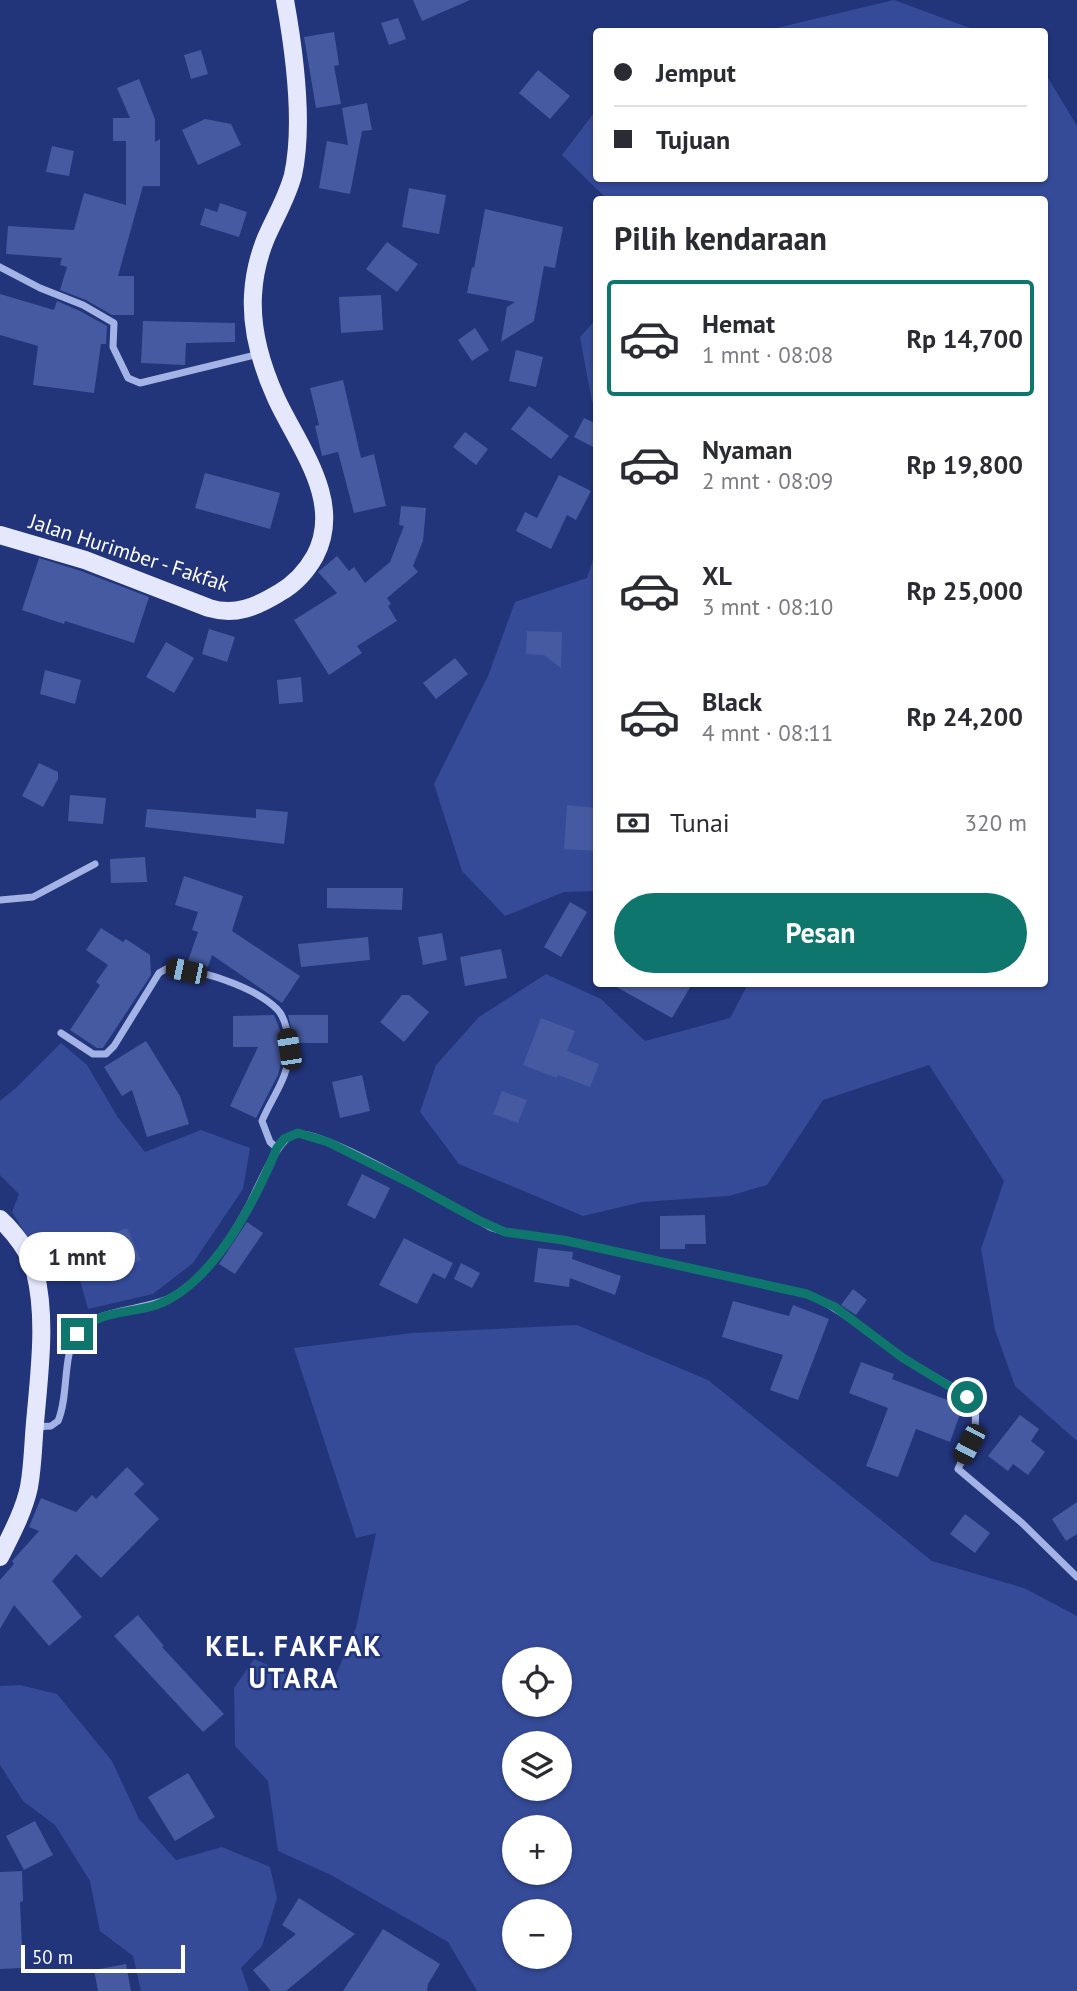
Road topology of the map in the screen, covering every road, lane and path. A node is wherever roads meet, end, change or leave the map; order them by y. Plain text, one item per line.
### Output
1 (285, 0) edge
2 (0, 267) edge
3 (261, 353) junction
4 (0, 535) edge
5 (95, 864) dead end
6 (0, 900) edge
7 (61, 1033) dead end
8 (277, 1148) junction
9 (0, 1219) edge
10 (35, 1427) junction
11 (0, 1556) edge
12 (1077, 1577) edge

1 - 3 main road, Jalan Hurimber - Fakfak
2 - 3 street
3 - 4 main road, Jalan Hurimber - Fakfak
5 - 6 street
7 - 8 street
8 - 10 street
8 - 12 street
9 - 10 main road
10 - 11 main road

